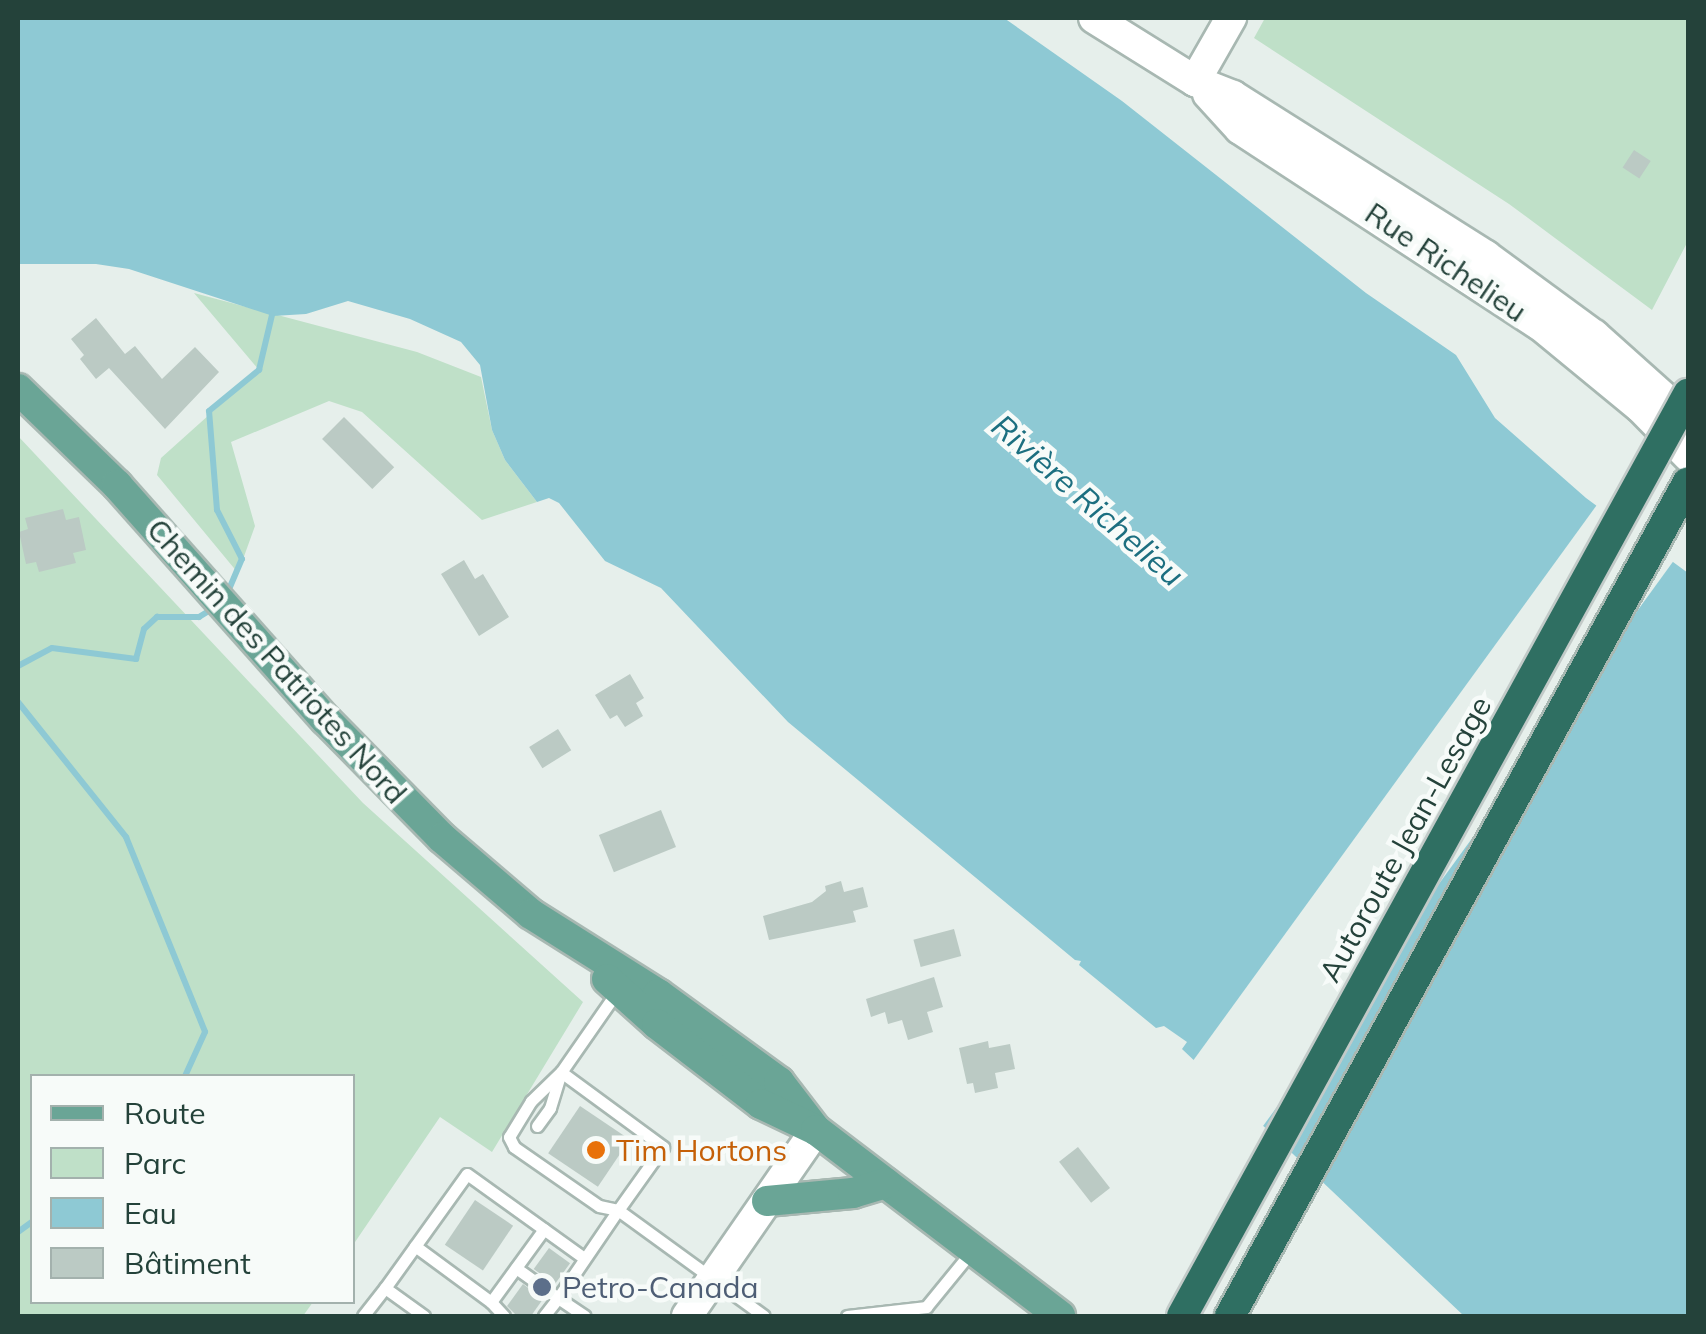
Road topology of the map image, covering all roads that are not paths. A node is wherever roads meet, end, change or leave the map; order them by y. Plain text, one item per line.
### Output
1 (1094, 18) edge
2 (1231, 18) edge
3 (1195, 81) junction
4 (18, 389) edge
5 (1688, 394) edge
6 (1688, 419) edge
7 (1688, 456) edge
8 (1688, 482) edge
9 (624, 982) junction
10 (561, 1072) junction
11 (538, 1126) dead end
12 (816, 1130) junction
13 (885, 1183) junction
14 (767, 1201) junction
15 (618, 1210) junction
16 (544, 1230) junction
17 (415, 1246) junction
18 (972, 1250) junction
19 (584, 1258) junction
20 (516, 1268) junction
21 (712, 1280) junction
22 (384, 1288) junction
23 (558, 1298) junction
24 (492, 1302) junction
25 (364, 1316) edge
26 (424, 1316) edge
27 (504, 1316) edge
28 (544, 1316) edge
29 (584, 1316) edge
30 (687, 1316) edge
31 (764, 1316) edge
32 (848, 1316) edge
33 (1060, 1316) edge
34 (1182, 1316) edge
35 (1230, 1316) edge

1 - 3 main road, Rue Richelieu
2 - 3 main road
3 - 6 main road, Rue Richelieu
3 - 7 main road, Rue Richelieu
4 - 9 main road, Chemin des Patriotes Nord
5 - 34 highway, Autoroute Jean-Lesage, bridge
8 - 35 highway
9 - 10 lane
9 - 12 main road, Chemin des Patriotes Nord
10 - 11 lane
10 - 15 lane
10 - 15 lane
12 - 13 main road, Chemin des Patriotes Nord
12 - 14 main road
13 - 14 main road
13 - 18 main road, Chemin des Patriotes Nord
14 - 21 main road
15 - 19 lane
15 - 21 lane
16 - 17 lane
16 - 19 lane
16 - 20 lane
17 - 22 lane
17 - 24 lane
18 - 32 lane
18 - 33 main road, Chemin des Patriotes Nord
19 - 23 lane
20 - 23 lane
20 - 24 lane
21 - 30 main road
21 - 31 lane
22 - 25 lane
22 - 26 lane
23 - 28 lane
23 - 29 lane
24 - 27 lane

